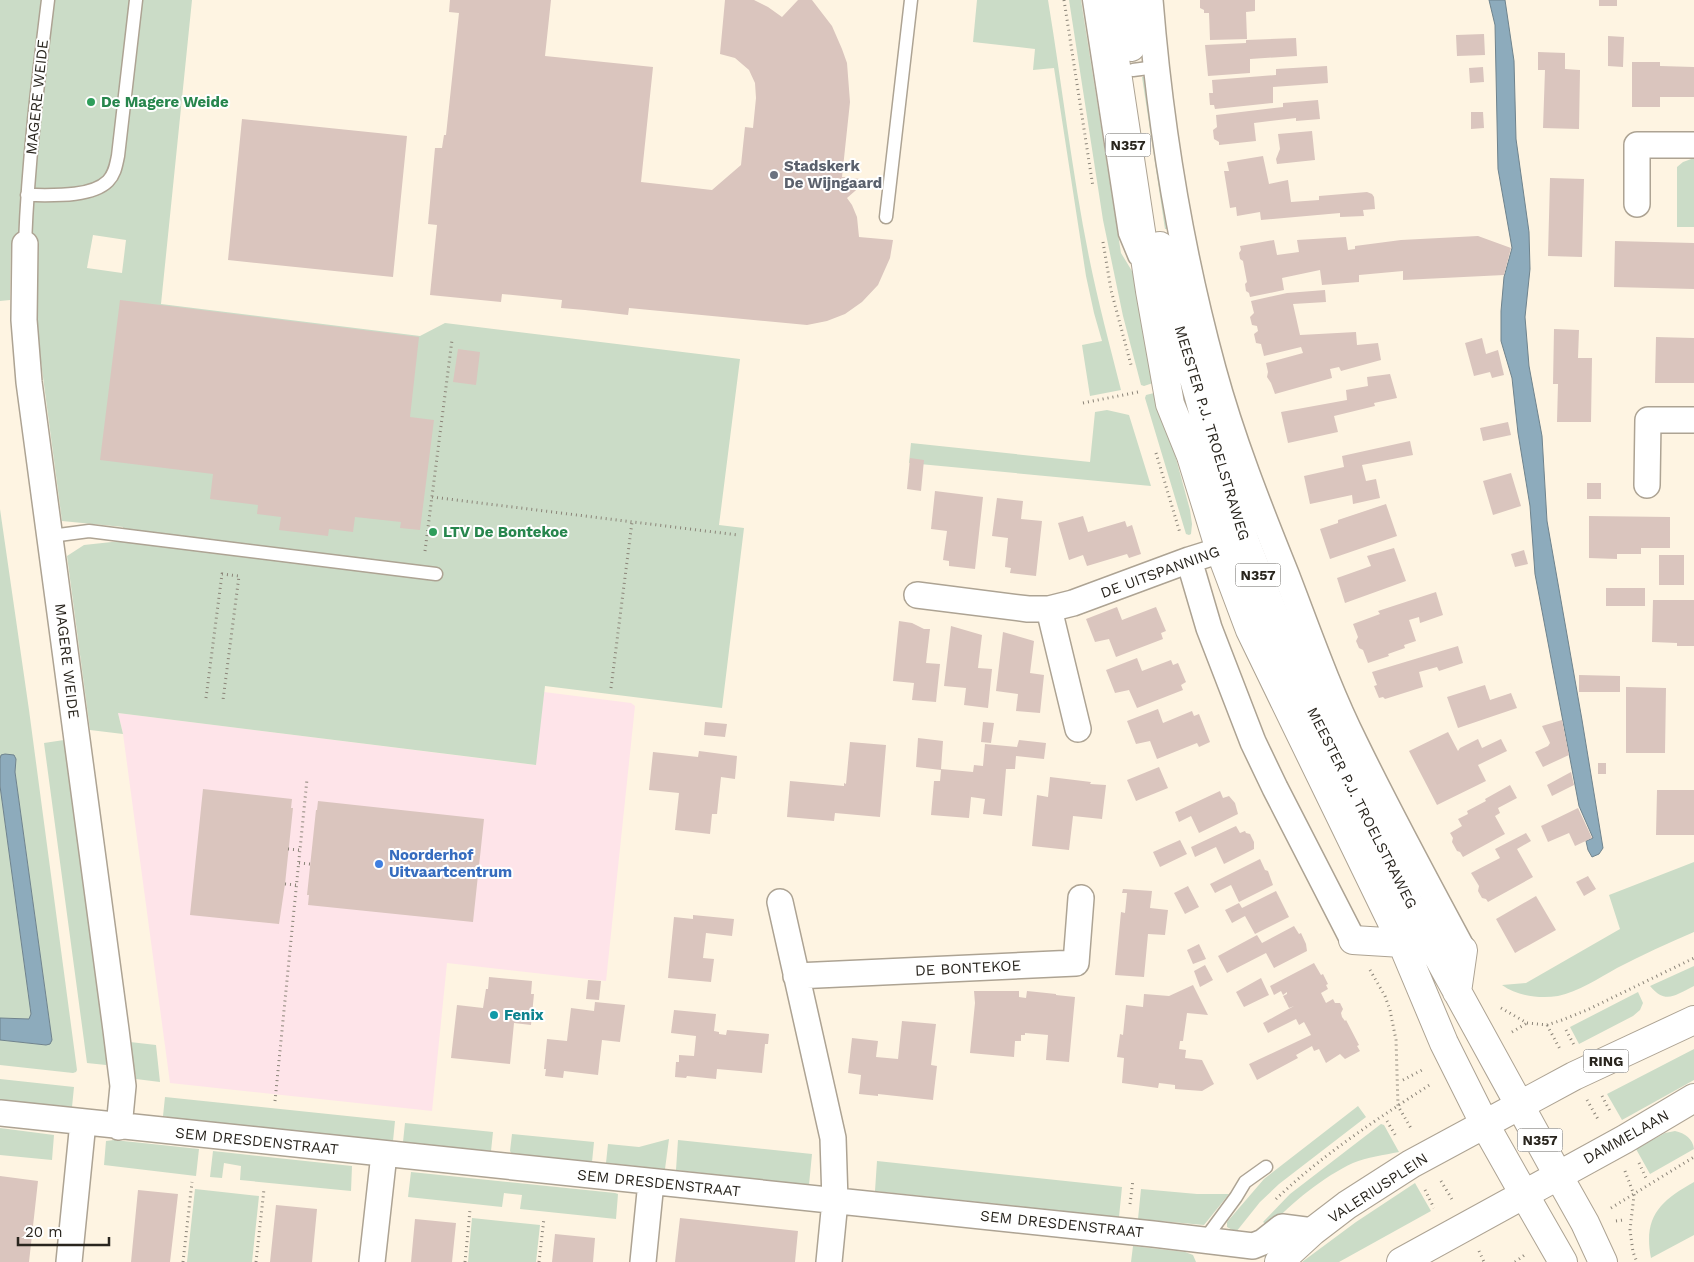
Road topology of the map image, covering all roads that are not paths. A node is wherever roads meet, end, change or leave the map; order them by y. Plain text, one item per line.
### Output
1 (48, 0) edge
2 (136, 0) edge
3 (911, 0) edge
4 (1089, 0) edge
5 (1106, 0) edge
6 (1126, 0) edge
7 (1150, 0) edge
8 (1144, 68) junction
9 (1694, 145) edge
10 (27, 195) junction
11 (1637, 204) dead end
12 (886, 217) dead end
13 (25, 244) joint
14 (1163, 247) junction
15 (1150, 291) junction
16 (1694, 420) edge
17 (1647, 485) dead end
18 (51, 536) junction
19 (1245, 542) junction
20 (1189, 560) junction
21 (429, 574) road end
22 (917, 595) dead end
23 (1050, 609) junction
24 (1078, 729) dead end
25 (1081, 898) dead end
26 (780, 902) dead end
27 (1353, 940) joint
28 (1402, 943) junction
29 (1463, 950) joint
30 (796, 976) junction
31 (1457, 992) junction
32 (1694, 1020) edge
33 (1694, 1098) edge
34 (1520, 1106) junction
35 (0, 1114) edge
36 (83, 1122) junction
37 (119, 1126) junction
38 (1485, 1126) junction
39 (384, 1154) junction
40 (1266, 1167) dead end
41 (1558, 1175) junction
42 (651, 1182) junction
43 (1524, 1194) junction
44 (835, 1201) junction
45 (1313, 1231) junction
46 (1205, 1239) junction
47 (1228, 1253) edge
48 (69, 1262) edge
49 (372, 1262) edge
50 (643, 1262) edge
51 (829, 1262) edge
52 (1279, 1262) edge
53 (1401, 1262) edge
54 (1563, 1262) edge
55 (1603, 1262) edge

1 - 10 lane, MAGERE WEIDE
2 - 10 lane
3 - 12 lane
4 - 15 lane, MEESTER P.J. TROELSTRAWEG
5 - 14 main road, MEESTER P.J. TROELSTRAWEG / N357
6 - 8 main road, MEESTER P.J. TROELSTRAWEG / N357
7 - 8 street, MEESTER P.J. TROELSTRAWEG
8 - 14 main road, MEESTER P.J. TROELSTRAWEG / N357
9 - 11 street
10 - 13 lane, MAGERE WEIDE
13 - 18 street, MAGERE WEIDE
14 - 15 main road, MEESTER P.J. TROELSTRAWEG / N357
14 - 19 main road, MEESTER P.J. TROELSTRAWEG / N357
15 - 19 main road, MEESTER P.J. TROELSTRAWEG / N357
16 - 17 street
18 - 21 lane
18 - 37 street, MAGERE WEIDE
19 - 20 street, DE UITSPANNING
19 - 28 main road, MEESTER P.J. TROELSTRAWEG / N357
19 - 29 street, MEESTER P.J. TROELSTRAWEG
19 - 31 main road, MEESTER P.J. TROELSTRAWEG / N357
20 - 23 street, DE UITSPANNING
20 - 27 street
22 - 23 street, DE UITSPANNING
23 - 24 street
25 - 30 street, DE BONTEKOE
26 - 30 street
27 - 28 main road
28 - 38 main road, MEESTER P.J. TROELSTRAWEG / N357
29 - 31 main road
30 - 44 street
31 - 34 main road, MEESTER P.J. TROELSTRAWEG / N357
32 - 34 main road, RING
33 - 41 main road, DAMMELAAN
34 - 38 main road, VALERIUSPLEIN / RING
34 - 41 main road, N357
35 - 36 street, SEM DRESDENSTRAAT
36 - 37 street, SEM DRESDENSTRAAT
36 - 48 street
37 - 39 street, SEM DRESDENSTRAAT
38 - 43 main road, N357
38 - 45 main road, VALERIUSPLEIN / RING
39 - 42 street, SEM DRESDENSTRAAT
39 - 49 street
40 - 46 lane
41 - 43 main road
41 - 55 main road
42 - 44 street, SEM DRESDENSTRAAT
42 - 50 street
43 - 53 main road
43 - 54 main road
44 - 46 street, SEM DRESDENSTRAAT
44 - 51 street
45 - 47 street, SEM DRESDENSTRAAT
45 - 52 main road, VALERIUSPLEIN / RING
46 - 47 street, SEM DRESDENSTRAAT

